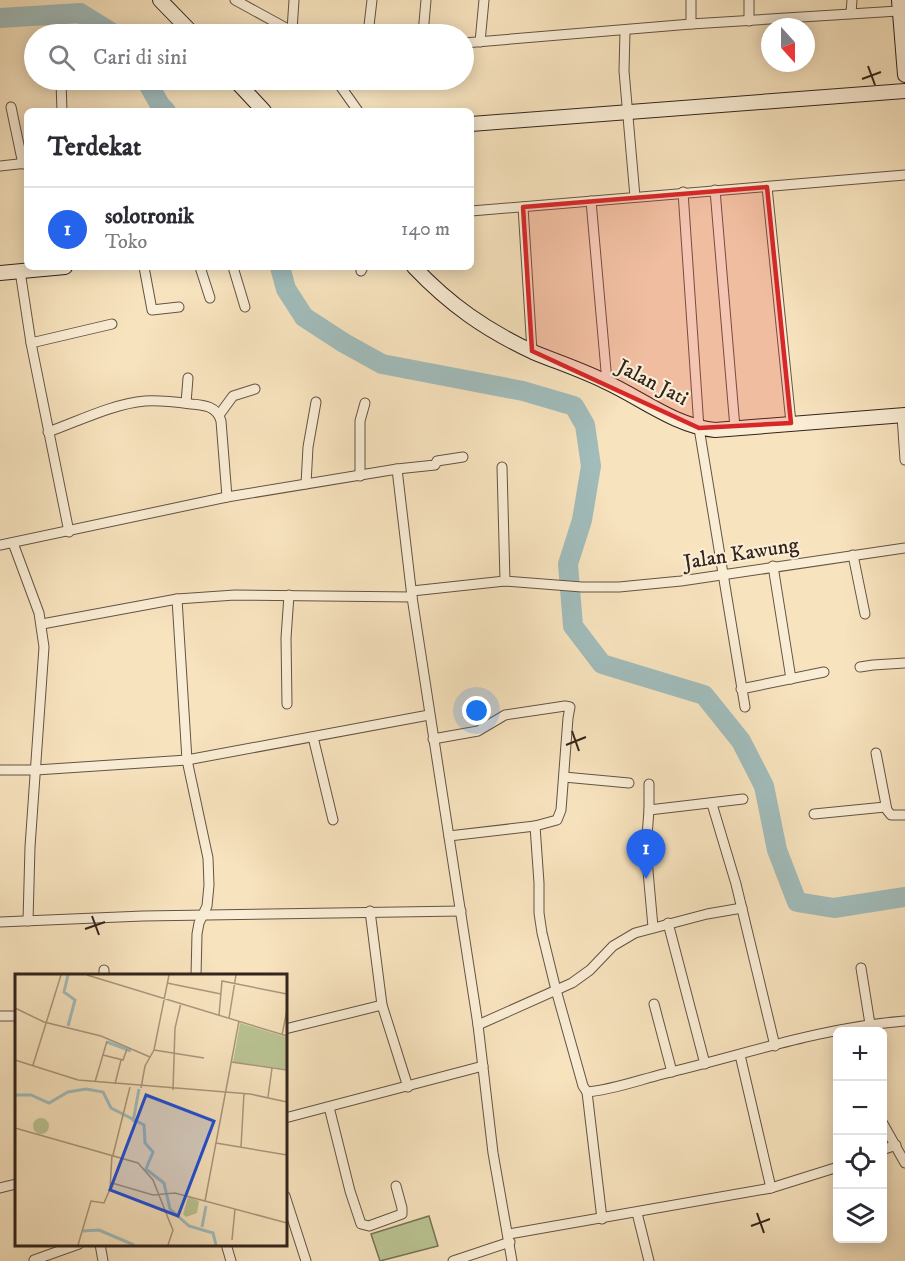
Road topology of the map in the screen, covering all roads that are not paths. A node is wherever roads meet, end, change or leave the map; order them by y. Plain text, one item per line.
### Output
1 (160, 0) edge
2 (235, 0) edge
3 (294, 0) edge
4 (372, 0) edge
5 (426, 0) edge
6 (484, 0) edge
7 (691, 0) edge
8 (749, 0) edge
9 (852, 0) edge
10 (251, 5) edge
11 (899, 5) edge
12 (851, 13) junction
13 (749, 21) junction
14 (183, 24) edge
15 (282, 24) edge
16 (295, 24) edge
17 (369, 24) edge
18 (424, 24) edge
19 (691, 24) junction
20 (625, 31) junction
21 (903, 35) edge
22 (474, 42) edge
23 (480, 42) junction
24 (905, 75) edge
25 (61, 90) edge
26 (244, 90) edge
27 (343, 90) edge
28 (905, 91) edge
29 (11, 106) dead end
30 (62, 108) edge
31 (261, 108) edge
32 (356, 108) edge
33 (628, 112) junction
34 (474, 124) edge
35 (24, 160) edge
36 (24, 164) edge
37 (0, 166) edge
38 (905, 176) edge
39 (767, 187) junction
40 (715, 190) junction
41 (683, 192) junction
42 (635, 197) junction
43 (591, 201) junction
44 (523, 207) junction
45 (474, 211) edge
46 (31, 270) edge
47 (145, 270) edge
48 (201, 270) edge
49 (234, 270) edge
50 (417, 270) edge
51 (20, 271) junction
52 (0, 273) edge
53 (210, 298) dead end
54 (179, 307) dead end
55 (245, 307) dead end
56 (112, 324) dead end
57 (31, 343) junction
58 (532, 351) junction
59 (188, 378) dead end
60 (607, 382) junction
61 (255, 389) dead end
62 (316, 402) dead end
63 (186, 403) junction
64 (365, 403) dead end
65 (219, 415) junction
66 (903, 416) edge
67 (791, 423) junction
68 (699, 428) junction
69 (735, 428) junction
70 (48, 432) junction
71 (463, 457) dead end
72 (905, 460) edge
73 (502, 467) dead end
74 (398, 469) junction
75 (360, 476) junction
76 (306, 484) junction
77 (227, 497) junction
78 (69, 532) junction
79 (13, 543) junction
80 (0, 545) edge
81 (905, 548) edge
82 (853, 555) junction
83 (773, 566) junction
84 (722, 574) junction
85 (505, 581) junction
86 (412, 594) junction
87 (289, 595) junction
88 (177, 599) junction
89 (865, 614) dead end
90 (42, 624) junction
91 (905, 663) edge
92 (860, 668) dead end
93 (824, 672) dead end
94 (791, 679) junction
95 (741, 689) junction
96 (287, 704) dead end
97 (745, 707) dead end
98 (429, 715) junction
99 (313, 737) junction
100 (433, 739) junction
101 (876, 753) dead end
102 (187, 760) junction
103 (0, 770) edge
104 (36, 770) junction
105 (564, 777) junction
106 (629, 783) dead end
107 (649, 784) dead end
108 (743, 799) dead end
109 (712, 804) junction
110 (885, 807) junction
111 (649, 810) junction
112 (814, 814) dead end
113 (905, 815) edge
114 (333, 820) dead end
115 (535, 826) junction
116 (449, 836) junction
117 (742, 908) junction
118 (370, 911) junction
119 (461, 911) junction
120 (203, 915) junction
121 (28, 921) junction
122 (0, 922) edge
123 (668, 923) junction
124 (653, 927) junction
125 (861, 968) dead end
126 (196, 974) edge
127 (556, 990) junction
128 (654, 1004) dead end
129 (382, 1005) junction
130 (905, 1022) edge
131 (478, 1024) junction
132 (870, 1024) junction
133 (863, 1027) edge
134 (286, 1029) edge
135 (833, 1034) edge
136 (775, 1046) junction
137 (741, 1055) junction
138 (705, 1064) junction
139 (483, 1066) junction
140 (672, 1072) junction
141 (408, 1087) junction
142 (587, 1092) junction
143 (328, 1107) junction
144 (286, 1118) edge
145 (887, 1130) edge
146 (896, 1145) junction
147 (887, 1148) edge
148 (905, 1164) edge
149 (833, 1168) edge
150 (15, 1184) edge
151 (396, 1186) dead end
152 (0, 1188) edge
153 (771, 1188) junction
154 (286, 1199) edge
155 (637, 1213) junction
156 (602, 1219) junction
157 (509, 1238) junction
158 (76, 1246) edge
159 (100, 1246) edge
160 (226, 1246) edge
161 (34, 1260) edge
162 (103, 1261) edge
163 (231, 1261) edge
164 (306, 1261) edge
165 (453, 1261) edge
166 (512, 1261) edge
167 (649, 1261) edge

1 - 14 street
2 - 10 street
3 - 16 street
4 - 17 street
5 - 18 street
6 - 23 street
7 - 19 street
8 - 13 street
9 - 12 street
10 - 15 street
11 - 12 street
11 - 21 street
12 - 13 street
13 - 19 street
19 - 20 street
20 - 23 street
20 - 33 street
21 - 24 street
22 - 23 street
25 - 30 street
26 - 31 street
27 - 32 street
28 - 33 street
29 - 35 street
33 - 34 street
33 - 42 street
36 - 37 street
38 - 39 street
39 - 40 street
39 - 67 street
40 - 41 street
40 - 69 street
41 - 42 street
41 - 68 street
42 - 43 street
43 - 44 street
43 - 60 street
44 - 45 street
44 - 58 street
46 - 51 street
47 - 54 street
48 - 53 street
49 - 55 street
50 - 58 street, Jalan Jati
51 - 52 street
51 - 57 street
56 - 57 street
57 - 70 street
58 - 60 street, Jalan Jati
59 - 63 street
60 - 68 street, Jalan Jati
61 - 65 street
62 - 76 street
63 - 65 street
63 - 70 street
64 - 75 street
65 - 77 street
66 - 67 street, Jalan Jati
66 - 72 street
67 - 69 street, Jalan Jati
68 - 69 street, Jalan Jati
68 - 84 street
70 - 78 street
71 - 74 street
73 - 85 street
74 - 75 street
74 - 86 street
75 - 76 street
76 - 77 street
77 - 78 street
78 - 79 street
79 - 80 street
79 - 90 street
81 - 82 street, Jalan Kawung
82 - 83 street, Jalan Kawung
82 - 89 street
83 - 84 street, Jalan Kawung
83 - 94 street
84 - 85 street, Jalan Kawung
84 - 95 street
85 - 86 street, Jalan Kawung
86 - 87 street, Jalan Kawung
86 - 98 street
87 - 88 street, Jalan Kawung
87 - 96 street
88 - 90 street, Jalan Kawung
88 - 102 street
90 - 104 street
91 - 92 street
93 - 94 street
94 - 95 street
95 - 97 street
98 - 99 street
98 - 100 street
99 - 102 street
99 - 114 street
100 - 105 street
100 - 116 street
101 - 110 street
102 - 104 street
102 - 120 street
103 - 104 street
104 - 121 street
105 - 106 street
105 - 115 street
107 - 111 street
108 - 109 street
109 - 111 street
109 - 117 street
110 - 112 street
110 - 113 street
111 - 124 street
115 - 116 street
115 - 127 street
116 - 119 street
117 - 123 street
117 - 136 street
118 - 119 street
118 - 120 street
118 - 129 street
119 - 131 street
120 - 121 street
120 - 126 street
121 - 122 street
123 - 124 street
123 - 138 street
124 - 127 street
125 - 132 street
127 - 131 street
127 - 142 street
128 - 140 street
129 - 134 street
129 - 141 street
130 - 132 street
131 - 139 street
132 - 133 street
135 - 136 street
136 - 137 street
137 - 138 street
137 - 153 street
138 - 140 street
139 - 141 street
139 - 157 street
140 - 142 street
141 - 143 street
142 - 156 street
143 - 144 street
143 - 151 street
145 - 146 street
146 - 147 street
146 - 148 street
149 - 153 street
150 - 152 street
153 - 155 street
154 - 164 street
155 - 156 street
155 - 167 street
156 - 157 street
157 - 165 street
157 - 166 street
158 - 161 street
159 - 162 street
160 - 163 street

